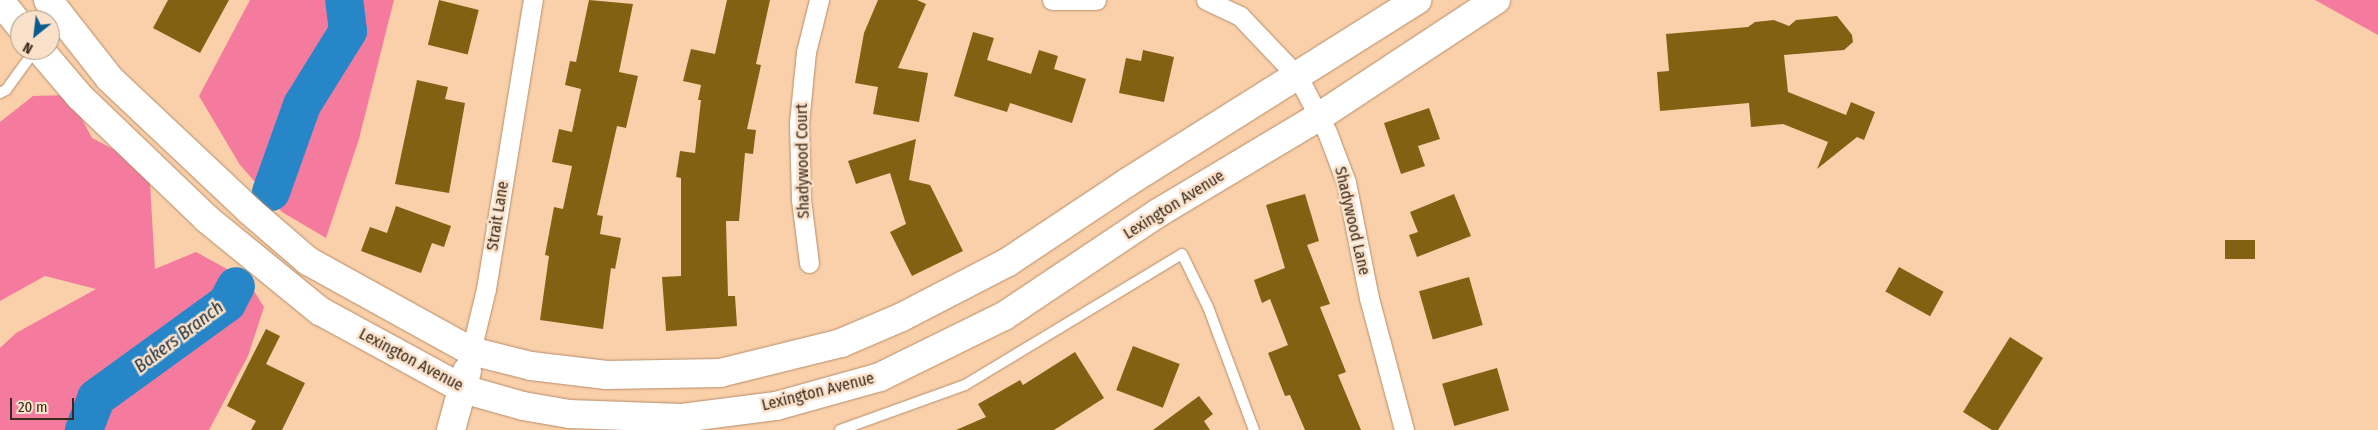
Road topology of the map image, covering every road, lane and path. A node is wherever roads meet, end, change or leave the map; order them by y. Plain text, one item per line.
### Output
1 (0, 0) edge
2 (533, 0) edge
3 (819, 0) edge
4 (1052, 0) edge
5 (1096, 0) edge
6 (1206, 0) edge
7 (1417, 0) edge
8 (1496, 0) edge
9 (10, 13) edge
10 (60, 25) edge
11 (28, 60) edge
12 (49, 60) edge
13 (1298, 77) junction
14 (0, 93) edge
15 (1320, 116) junction
16 (809, 263) dead end
17 (472, 351) junction
18 (463, 389) junction
19 (451, 430) edge
20 (840, 430) edge
21 (1254, 430) edge
22 (1404, 430) edge

1 - 9 street
2 - 17 street, Strait Lane
3 - 16 street, Shadywood Court
4 - 5 street
6 - 13 street, Shadywood Lane
7 - 13 street
8 - 15 street, Lexington Avenue
10 - 17 street
11 - 14 lane
12 - 18 street, Lexington Avenue
13 - 15 street, Shadywood Lane
13 - 17 street
15 - 18 street, Lexington Avenue
15 - 22 street, Shadywood Lane
17 - 18 street, Strait Lane
18 - 19 street, Strait Lane
20 - 21 lane

